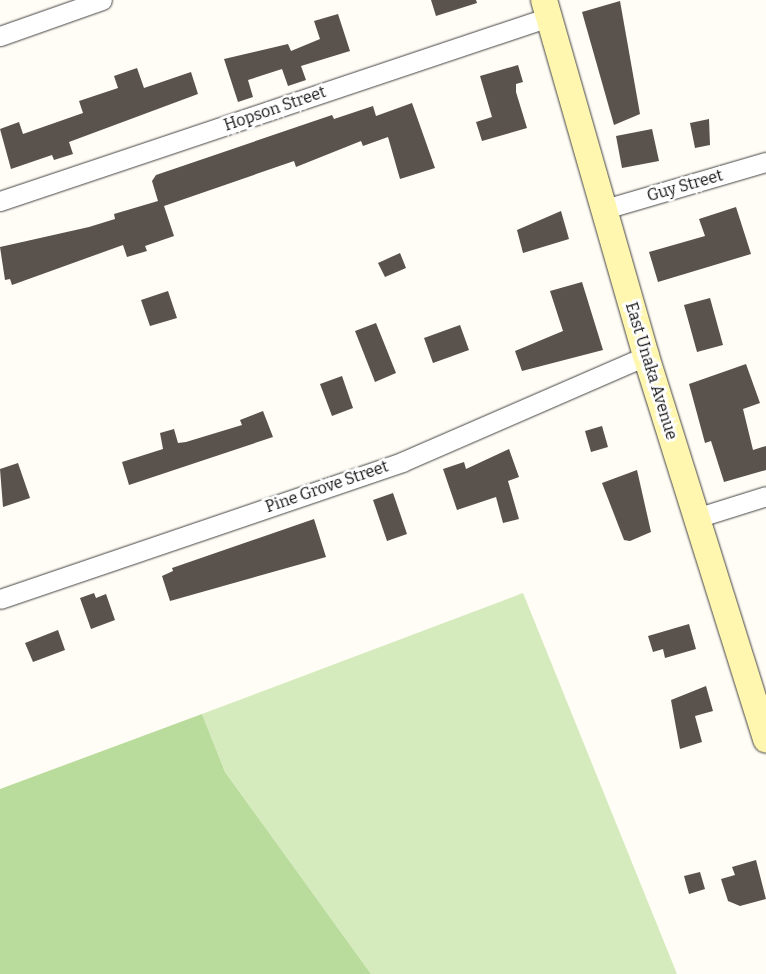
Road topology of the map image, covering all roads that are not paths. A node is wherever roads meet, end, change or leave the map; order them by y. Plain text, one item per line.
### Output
1 (102, 0) edge
2 (80, 4) edge
3 (547, 9) edge
4 (0, 36) edge
5 (766, 162) edge
6 (0, 202) edge
7 (605, 209) junction
8 (646, 356) junction
9 (766, 496) edge
10 (696, 518) junction
11 (0, 599) edge
12 (766, 740) edge

1 - 2 street
2 - 4 street
3 - 6 street, Hopson Street
3 - 7 main road, East Unaka Avenue
5 - 7 street, Guy Street
7 - 8 main road, East Unaka Avenue
8 - 10 main road, East Unaka Avenue
8 - 11 street, Pine Grove Street
9 - 10 street
10 - 12 main road, East Unaka Avenue

